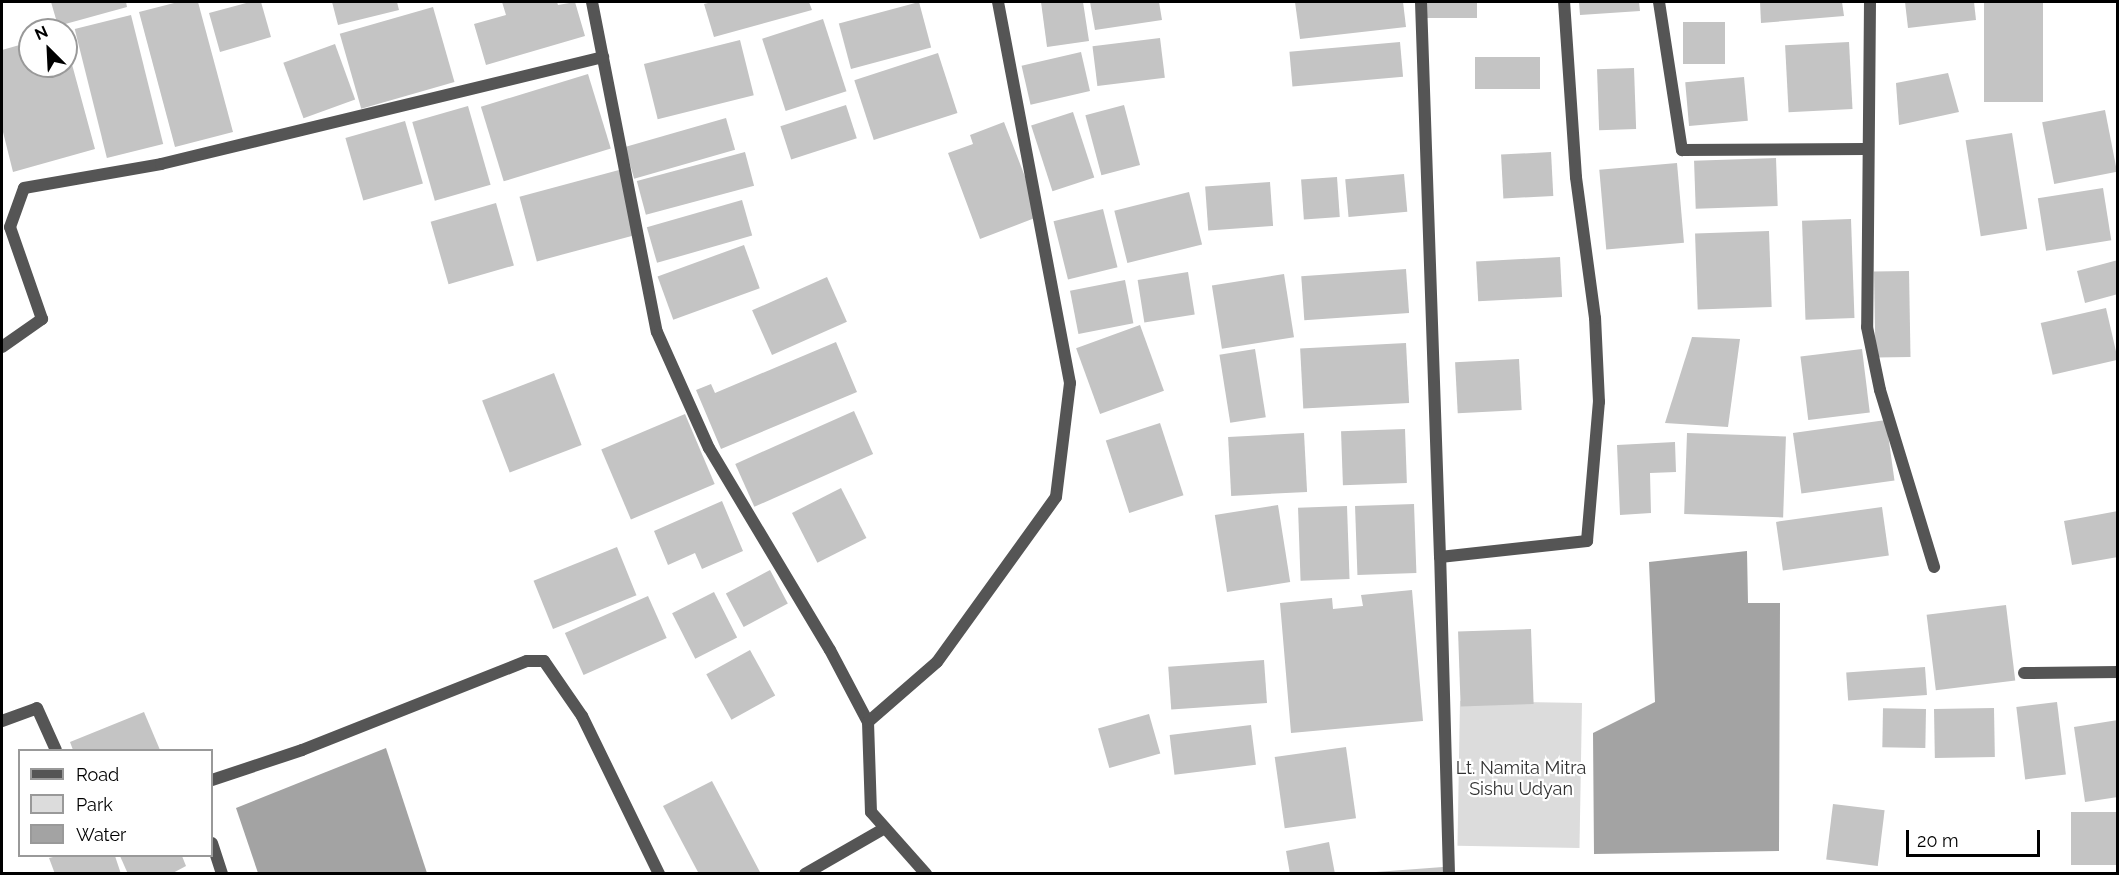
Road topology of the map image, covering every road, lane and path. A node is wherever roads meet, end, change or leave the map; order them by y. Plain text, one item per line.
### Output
1 (592, 2) edge
2 (998, 2) edge
3 (1421, 2) edge
4 (1564, 2) edge
5 (1659, 2) edge
6 (1870, 2) edge
7 (603, 57) junction
8 (1866, 149) junction
9 (2, 347) edge
10 (1440, 557) junction
11 (1934, 567) dead end
12 (2118, 672) edge
13 (2024, 673) dead end
14 (2, 721) edge
15 (868, 722) junction
16 (56, 749) edge
17 (213, 780) edge
18 (885, 828) junction
19 (213, 846) edge
20 (222, 873) edge
21 (659, 873) edge
22 (805, 873) edge
23 (926, 873) edge
24 (1449, 873) edge

1 - 7 street
2 - 15 street
3 - 10 street
4 - 10 street
5 - 8 street
6 - 8 street
7 - 9 street
7 - 15 street
8 - 11 street
10 - 24 street
12 - 13 street
14 - 16 street
15 - 18 street
17 - 21 street
18 - 22 street
18 - 23 street
19 - 20 street

